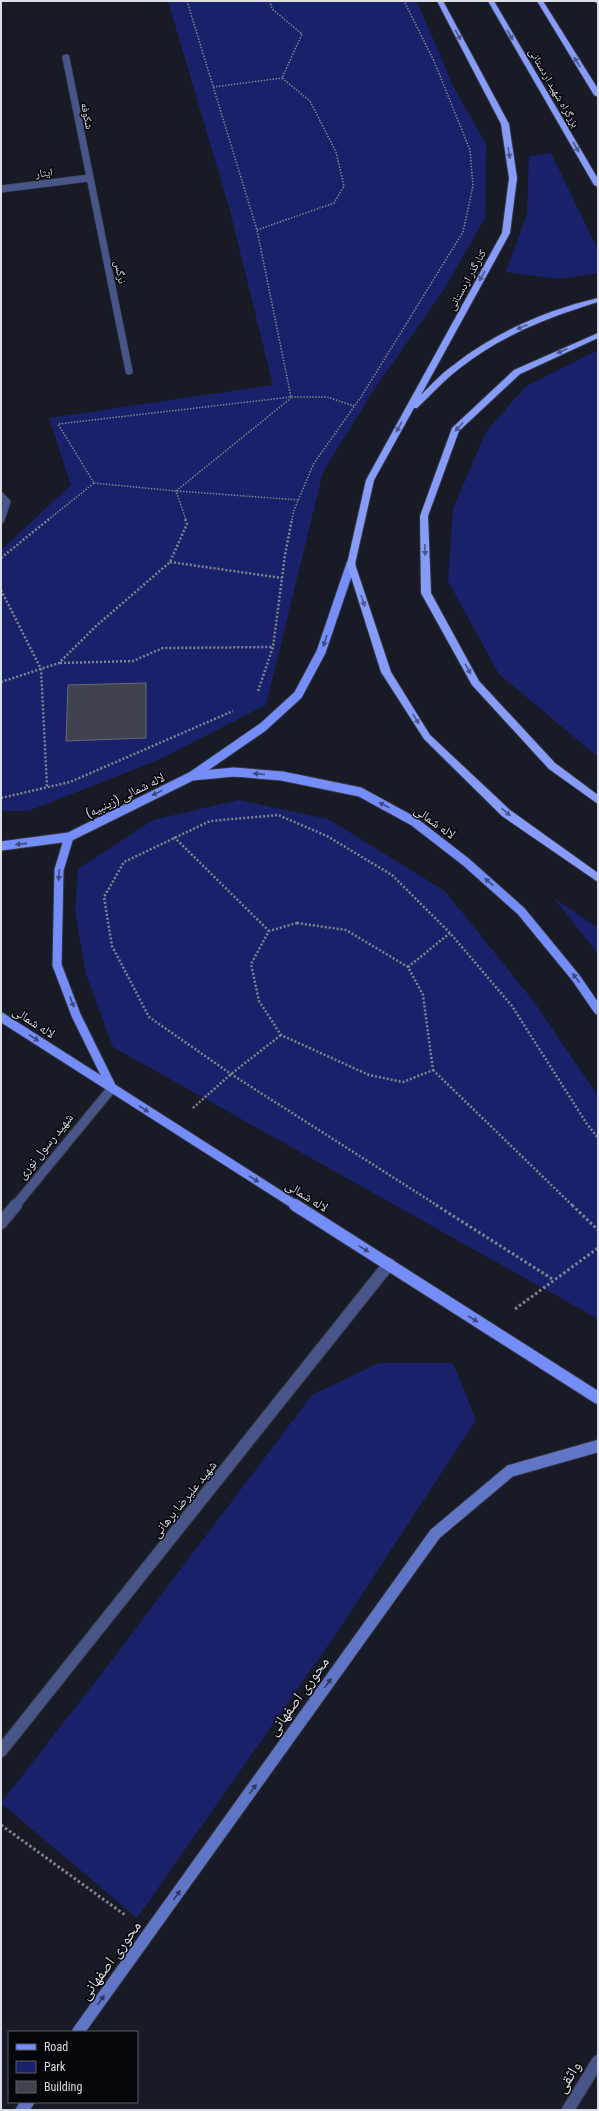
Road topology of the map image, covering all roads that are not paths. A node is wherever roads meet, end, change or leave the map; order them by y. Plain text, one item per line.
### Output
1 (440, 1) edge
2 (491, 1) edge
3 (540, 1) edge
4 (66, 58) dead end
5 (598, 95) edge
6 (89, 178) junction
7 (598, 185) edge
8 (1, 189) edge
9 (598, 300) edge
10 (598, 335) edge
11 (129, 371) dead end
12 (407, 413) junction
13 (1, 496) edge
14 (1, 520) edge
15 (351, 564) junction
16 (192, 776) junction
17 (598, 800) edge
18 (69, 838) junction
19 (1, 846) edge
20 (598, 878) edge
21 (598, 1010) edge
22 (1, 1017) edge
23 (112, 1088) junction
24 (1, 1223) edge
25 (389, 1264) junction
26 (598, 1398) edge
27 (598, 1446) edge
28 (1, 1751) edge
29 (79, 2031) edge
30 (598, 2061) edge
31 (568, 2110) edge

1 -> 12 highway, کنارگذر اردستانی
2 -> 7 highway, بزرگراه شهید اردستانی
5 -> 3 highway
4 - 6 street, شکوفه
6 - 8 street, ایثار
6 - 11 street, نرگس
9 -> 12 highway
10 -> 17 highway
12 -> 15 highway, کنارگذر اردستانی
13 - 14 street
15 -> 16 main road
15 -> 20 highway
16 -> 18 main road, لاله شمالی (زینبیه)
21 -> 16 main road, لاله شمالی
18 -> 19 main road
18 -> 23 main road
22 -> 23 main road, لاله شمالی
23 - 24 street, شهید رسول نوری
23 -> 25 main road, لاله شمالی
25 -> 26 main road, لاله شمالی
25 - 28 street, شهید علیرضا برهانی
29 -> 27 main road, محوری اصفهانی
30 - 31 street, واثقی

